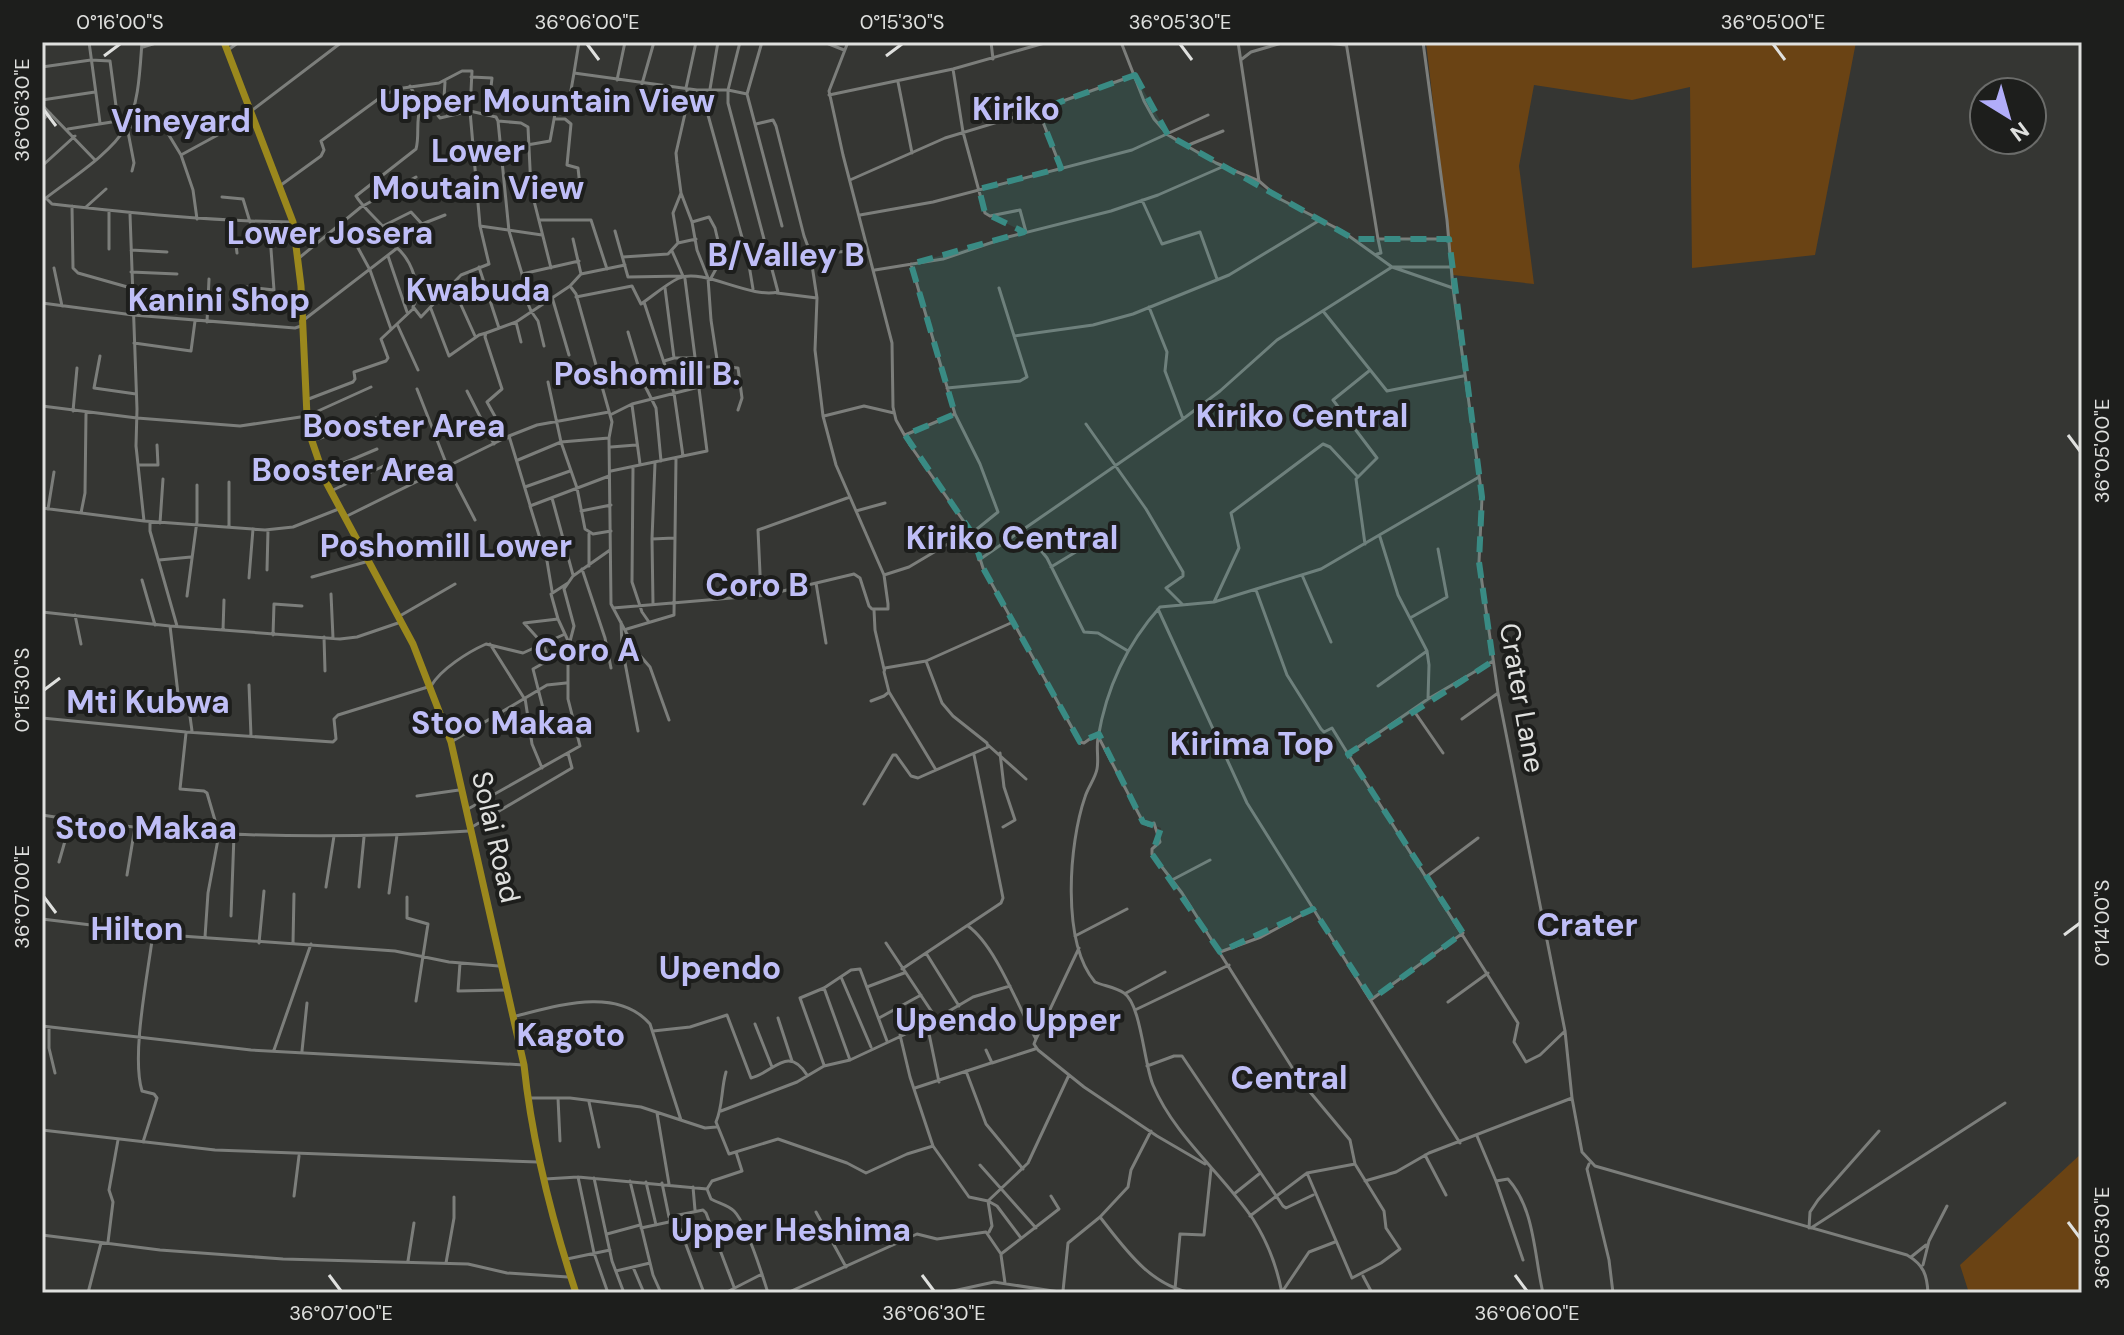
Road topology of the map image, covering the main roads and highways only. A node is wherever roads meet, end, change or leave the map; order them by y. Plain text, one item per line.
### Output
1 (226, 46) edge
2 (576, 1293) edge

1 - 2 highway, Solai Road

